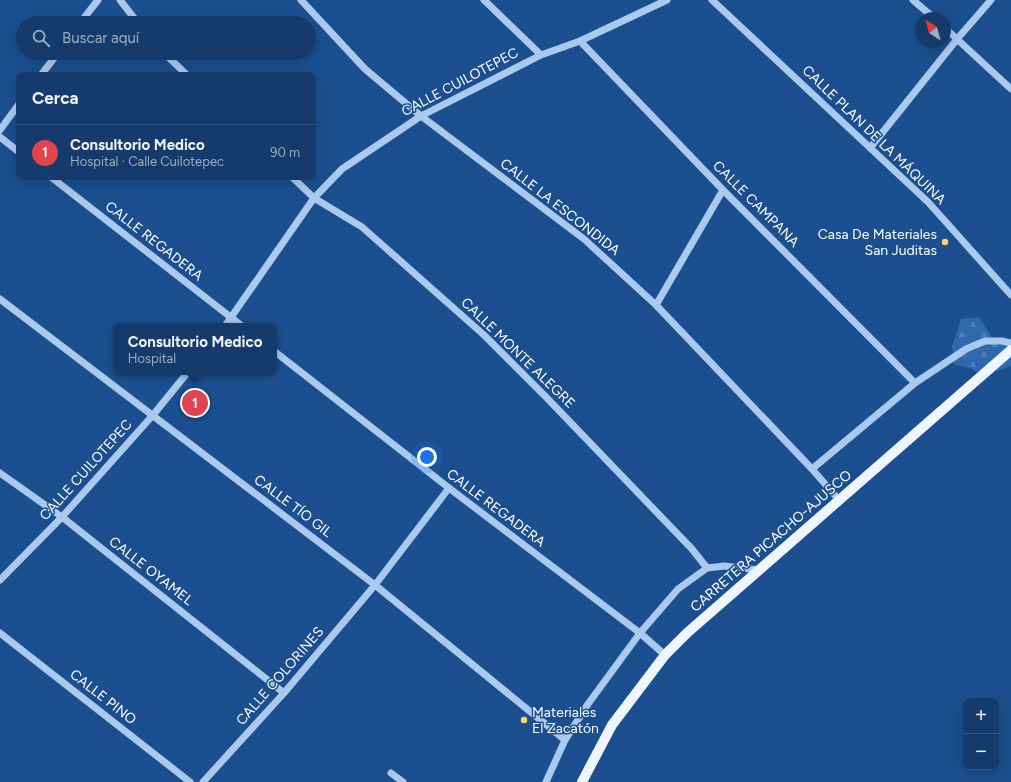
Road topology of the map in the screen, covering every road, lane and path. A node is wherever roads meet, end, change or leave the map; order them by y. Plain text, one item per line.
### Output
1 (98, 0) edge
2 (120, 0) edge
3 (301, 0) edge
4 (484, 0) edge
5 (667, 0) edge
6 (712, 0) edge
7 (913, 0) edge
8 (991, 0) edge
9 (927, 12) edge
10 (85, 16) edge
11 (133, 16) edge
12 (951, 33) edge
13 (958, 38) junction
14 (580, 41) junction
15 (541, 55) junction
16 (53, 60) edge
17 (171, 60) edge
18 (43, 72) edge
19 (184, 72) edge
20 (1011, 89) edge
21 (16, 108) edge
22 (421, 116) junction
23 (0, 130) edge
24 (0, 137) edge
25 (870, 148) junction
26 (16, 150) edge
27 (55, 180) edge
28 (295, 180) edge
29 (723, 190) junction
30 (314, 198) junction
31 (1011, 295) edge
32 (0, 299) edge
33 (656, 304) junction
34 (232, 318) junction
35 (228, 323) edge
36 (238, 323) edge
37 (1011, 343) edge
38 (1011, 350) edge
39 (277, 353) edge
40 (185, 375) edge
41 (915, 383) junction
42 (152, 415) junction
43 (812, 469) junction
44 (0, 473) edge
45 (449, 488) junction
46 (839, 500) junction
47 (62, 517) junction
48 (707, 568) junction
49 (759, 570) junction
50 (0, 580) edge
51 (375, 585) junction
52 (0, 633) edge
53 (640, 633) junction
54 (665, 655) junction
55 (284, 693) junction
56 (565, 740) junction
57 (391, 773) dead end
58 (190, 782) edge
59 (203, 782) edge
60 (403, 782) edge
61 (546, 782) edge
62 (582, 782) edge

1 - 10 street
2 - 11 street
3 - 22 street, CALLE LA ESCONDIDA
4 - 15 street
5 - 14 street, CALLE CUILOTEPEC
6 - 25 street, CALLE PLAN DE LA MÁQUINA
7 - 9 street
8 - 13 street
12 - 13 street
13 - 20 street
13 - 25 street
14 - 15 street, CALLE CUILOTEPEC
14 - 29 street, CALLE CAMPANA
15 - 22 street, CALLE CUILOTEPEC
16 - 18 street
17 - 19 street
21 - 23 street
22 - 30 street, CALLE CUILOTEPEC
22 - 33 street, CALLE LA ESCONDIDA
24 - 26 street
25 - 31 street, CALLE PLAN DE LA MÁQUINA
27 - 34 street, CALLE REGADERA
28 - 30 street, CALLE MONTE ALEGRE
29 - 33 street
29 - 41 street, CALLE CAMPANA
30 - 34 street, CALLE CUILOTEPEC
30 - 48 street, CALLE MONTE ALEGRE
32 - 42 street, CALLE TÍO GIL
33 - 43 street, CALLE LA ESCONDIDA
34 - 35 street, CALLE CUILOTEPEC
34 - 36 street, CALLE REGADERA
37 - 41 street
38 - 46 main road, CARRETERA PICACHO-AJUSCO
39 - 45 street, CALLE REGADERA
40 - 42 street, CALLE CUILOTEPEC
41 - 43 street
42 - 47 street, CALLE CUILOTEPEC
42 - 51 street, CALLE TÍO GIL
43 - 46 street, CALLE LA ESCONDIDA
44 - 47 street, CALLE OYAMEL
45 - 51 street, CALLE COLORINES
45 - 53 street, CALLE REGADERA
46 - 49 main road, CARRETERA PICACHO-AJUSCO
47 - 50 street, CALLE CUILOTEPEC
47 - 55 street, CALLE OYAMEL
48 - 49 street
48 - 53 street
49 - 54 main road, CARRETERA PICACHO-AJUSCO
51 - 55 street, CALLE COLORINES
51 - 56 street, CALLE TÍO GIL
52 - 58 street, CALLE PINO
53 - 54 street, CALLE REGADERA
53 - 56 street
54 - 62 main road, CARRETERA PICACHO-AJUSCO
55 - 59 street, CALLE COLORINES
56 - 61 street
57 - 60 street

